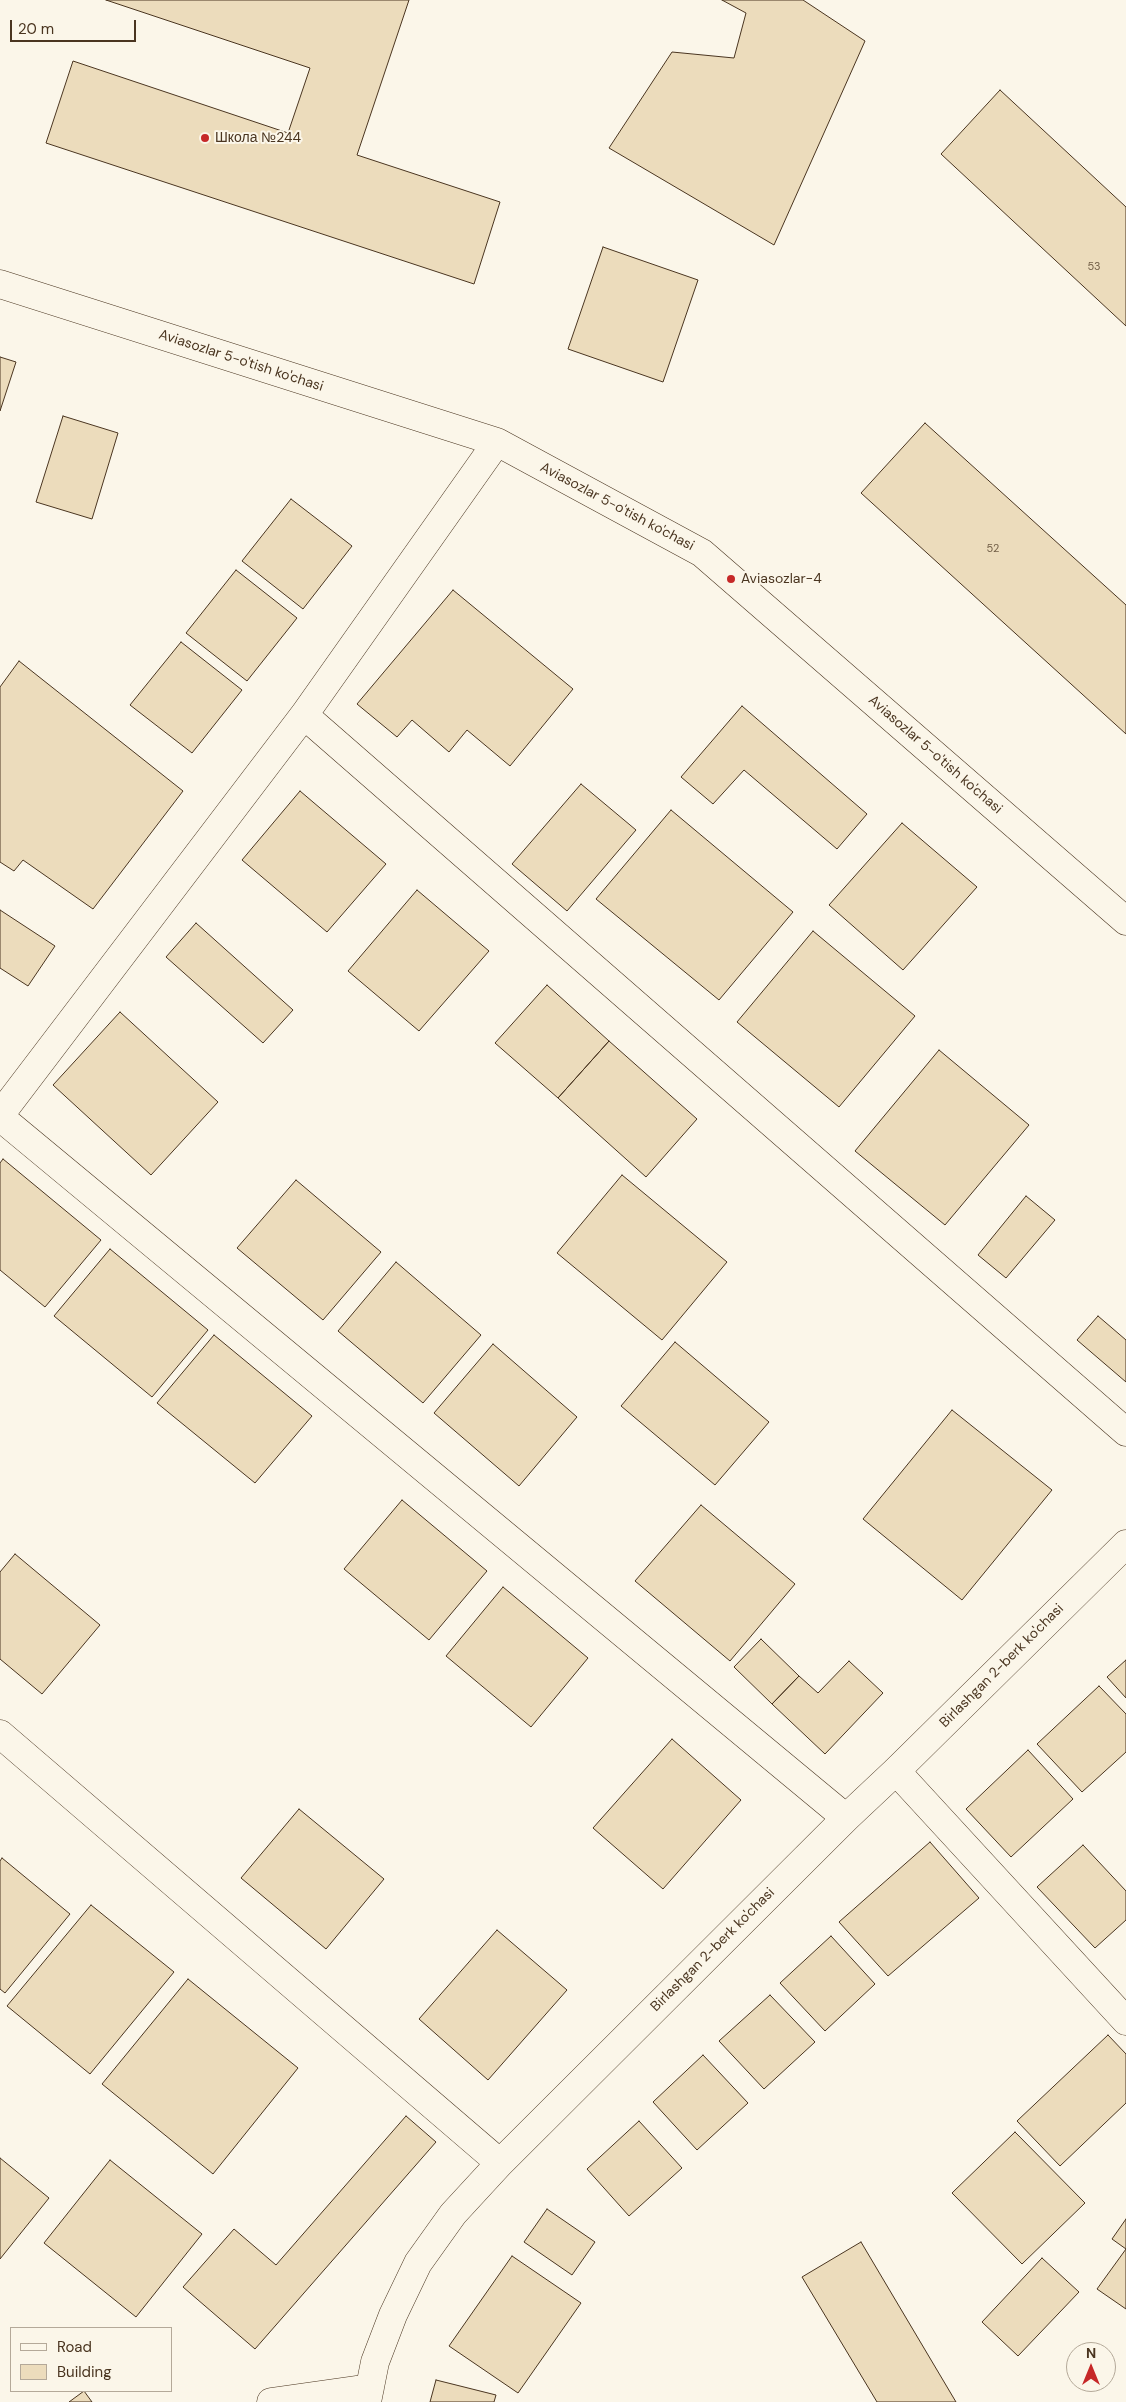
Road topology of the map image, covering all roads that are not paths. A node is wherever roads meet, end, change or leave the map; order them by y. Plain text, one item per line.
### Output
1 (0, 284) edge
2 (497, 442) junction
3 (304, 716) junction
4 (1126, 921) edge
5 (0, 1116) edge
6 (1126, 1432) edge
7 (1126, 1544) edge
8 (0, 1734) edge
9 (896, 1771) junction
10 (846, 1818) junction
11 (1126, 2020) edge
12 (500, 2163) junction
13 (369, 2395) edge
14 (271, 2402) edge

1 - 2 street, Aviasozlar 5-o'tish ko'chasi
2 - 3 street
2 - 4 street, Aviasozlar 5-o'tish ko'chasi
3 - 5 street
3 - 6 street
5 - 10 street
7 - 9 street, Birlashgan 2-berk ko'chasi
8 - 12 street
9 - 10 street, Birlashgan 2-berk ko'chasi
9 - 11 street
10 - 12 street, Birlashgan 2-berk ko'chasi
12 - 13 street, Birlashgan 2-berk ko'chasi
13 - 14 street

